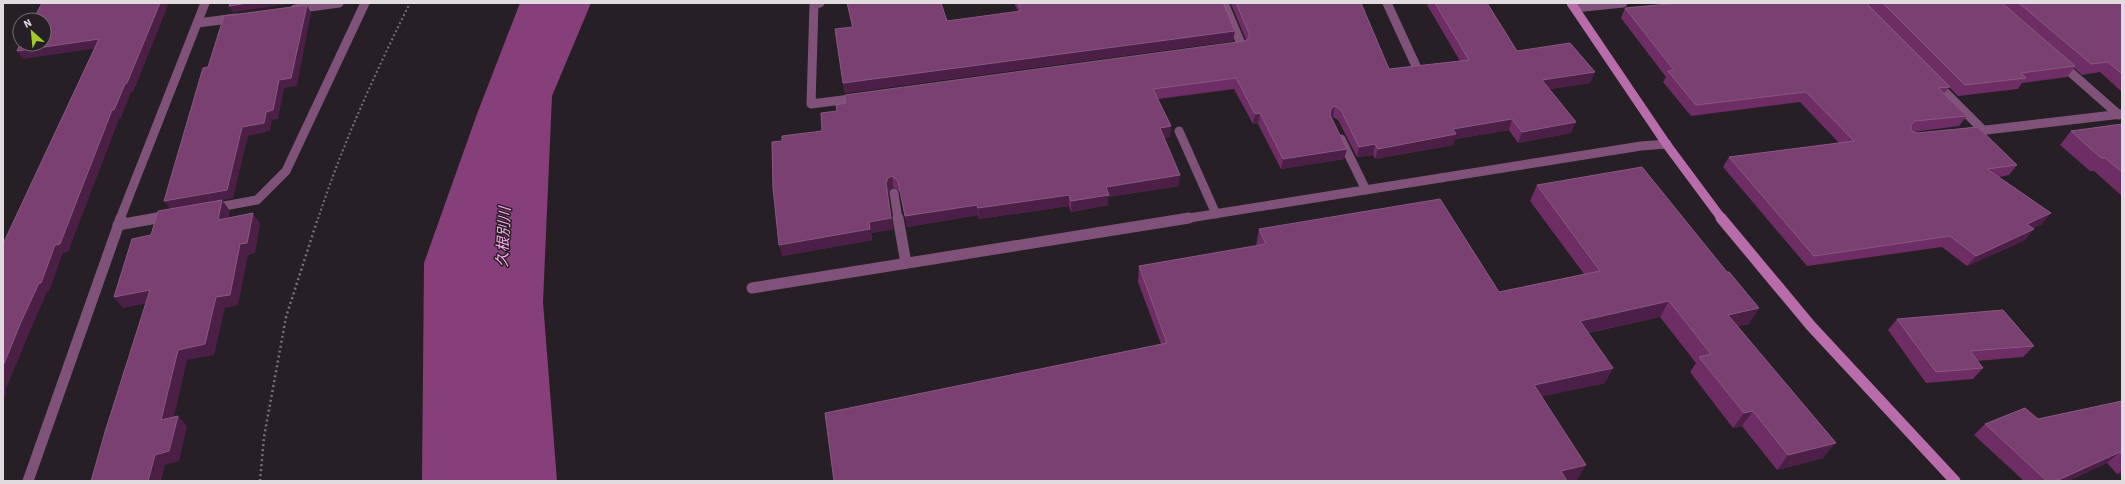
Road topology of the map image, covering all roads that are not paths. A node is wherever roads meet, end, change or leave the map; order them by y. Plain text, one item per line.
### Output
1 (205, 3) edge
2 (339, 3) edge
3 (365, 3) edge
4 (820, 3) edge
5 (1224, 3) edge
6 (1387, 3) edge
7 (1623, 3) edge
8 (1573, 6) edge
9 (284, 11) edge
10 (245, 16) edge
11 (198, 23) junction
12 (1226, 48) edge
13 (2056, 59) edge
14 (1416, 66) edge
15 (1928, 75) edge
16 (866, 97) edge
17 (2120, 114) edge
18 (1336, 129) edge
19 (1983, 130) junction
20 (1180, 131) dead end
21 (1960, 133) edge
22 (1667, 144) junction
23 (1366, 190) junction
24 (894, 193) edge
25 (203, 210) edge
26 (180, 214) edge
27 (1216, 214) junction
28 (118, 225) junction
29 (906, 263) junction
30 (752, 288) dead end
31 (28, 481) edge
32 (1956, 481) edge

1 - 11 street
2 - 9 street
3 - 25 street
4 - 16 street
5 - 12 street
6 - 14 street
7 - 8 street
8 - 22 street
10 - 11 street
11 - 28 street
13 - 17 street
15 - 19 street
17 - 19 street
18 - 23 street
19 - 21 street
20 - 27 street
22 - 23 street
22 - 32 street
23 - 27 street
24 - 29 street
26 - 28 street
27 - 29 street
28 - 31 street
29 - 30 street

